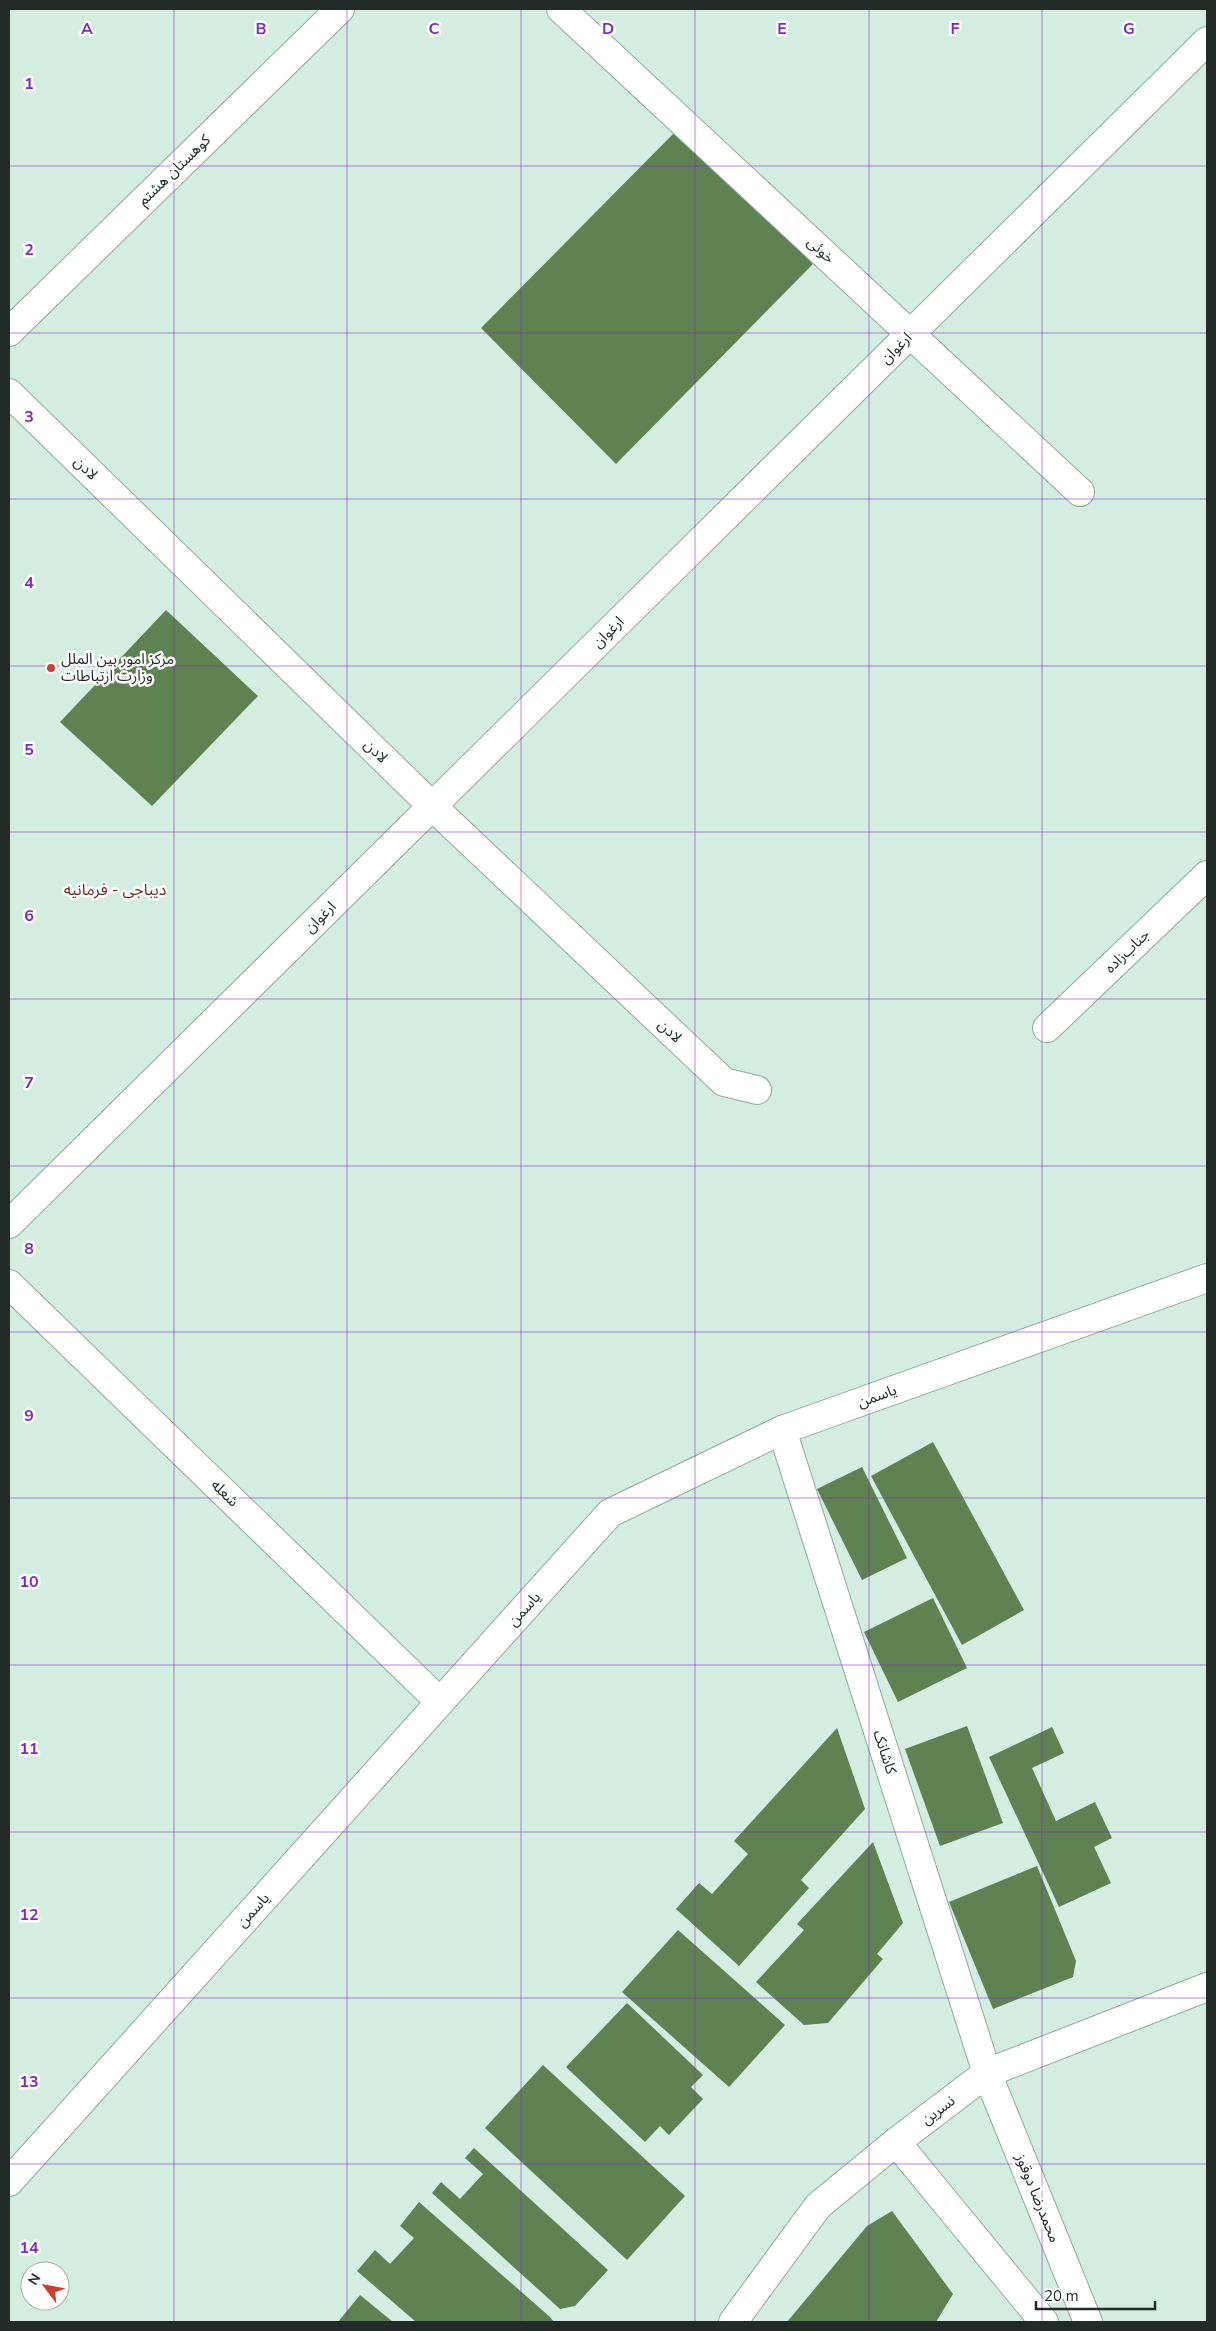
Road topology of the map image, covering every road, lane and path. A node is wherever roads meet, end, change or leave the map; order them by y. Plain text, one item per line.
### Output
1 (340, 9) edge
2 (561, 9) edge
3 (1207, 41) edge
4 (9, 332) edge
5 (911, 334) junction
6 (9, 392) edge
7 (1080, 492) dead end
8 (432, 806) junction
9 (1207, 875) edge
10 (1047, 1028) dead end
11 (757, 1090) dead end
12 (9, 1224) edge
13 (1207, 1278) edge
14 (9, 1284) edge
15 (782, 1430) junction
16 (440, 1702) junction
17 (1207, 1987) edge
18 (987, 2074) junction
19 (896, 2142) junction
20 (9, 2182) edge
21 (733, 2322) edge
22 (1044, 2322) edge
23 (1088, 2322) edge

1 - 4 street, کوهستان هشتم
2 - 5 street, خوئی
3 - 5 street, ارغوان
5 - 7 street, خوئی
5 - 8 street, ارغوان
6 - 8 street, لادن
8 - 11 street, لادن
8 - 12 street, ارغوان
9 - 10 street, جناب‌زاده
13 - 15 street, یاسمن
14 - 16 street, شعله
15 - 16 street, یاسمن
15 - 18 street, کاشانک
16 - 20 street, یاسمن
17 - 18 street, نسرین
18 - 19 street, نسرین
18 - 23 street, محمدرضا دوقوز
19 - 21 street, نسرین
19 - 22 street

